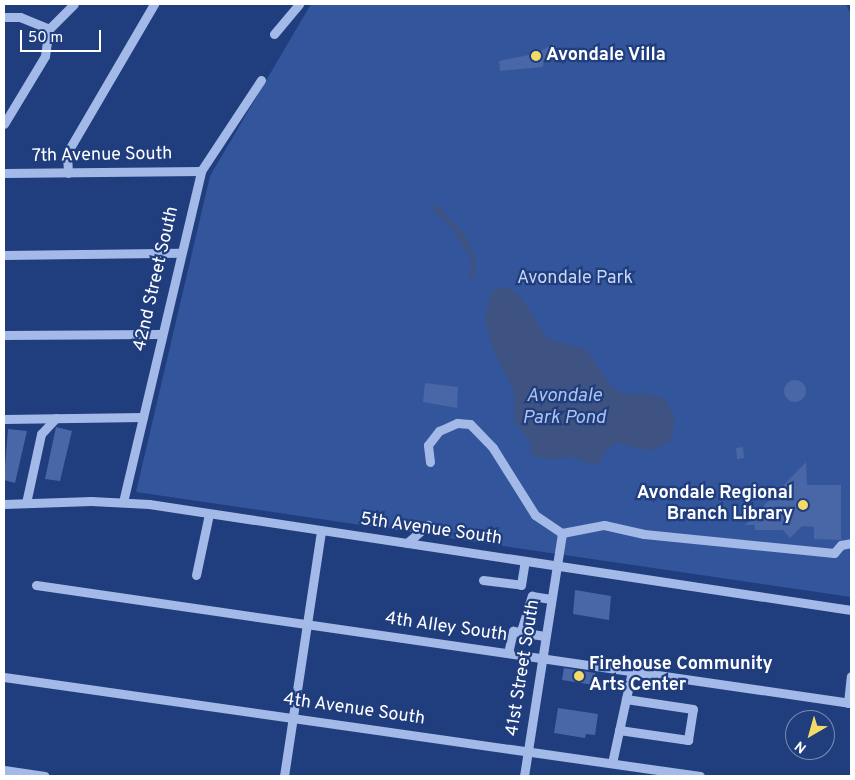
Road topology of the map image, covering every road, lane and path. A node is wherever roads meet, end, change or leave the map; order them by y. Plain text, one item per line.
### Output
1 (74, 4) edge
2 (154, 4) edge
3 (299, 4) edge
4 (4, 16) edge
5 (50, 29) junction
6 (274, 34) dead end
7 (262, 80) dead end
8 (4, 124) edge
9 (200, 171) junction
10 (4, 173) edge
11 (68, 173) junction
12 (179, 253) junction
13 (4, 255) edge
14 (160, 334) junction
15 (4, 335) edge
16 (142, 417) junction
17 (29, 418) junction
18 (56, 418) junction
19 (4, 419) edge
20 (41, 434) junction
21 (430, 462) dead end
22 (521, 496) junction
23 (513, 501) dead end
24 (123, 502) junction
25 (26, 503) junction
26 (4, 504) edge
27 (208, 514) junction
28 (428, 525) dead end
29 (321, 531) junction
30 (562, 533) junction
31 (407, 543) junction
32 (851, 543) edge
33 (525, 560) junction
34 (557, 565) junction
35 (196, 575) dead end
36 (483, 580) dead end
37 (36, 585) dead end
38 (521, 585) junction
39 (532, 596) junction
40 (551, 599) junction
41 (851, 610) edge
42 (306, 625) junction
43 (521, 632) junction
44 (546, 636) junction
45 (508, 654) junction
46 (542, 658) junction
47 (632, 671) junction
48 (851, 676) edge
49 (4, 677) edge
50 (626, 699) junction
51 (850, 703) edge
52 (293, 719) junction
53 (619, 730) junction
54 (527, 750) junction
55 (612, 763) junction
56 (4, 770) edge
57 (45, 776) edge
58 (284, 776) edge
59 (524, 776) edge
60 (700, 776) edge

1 - 5 street
2 - 11 street
3 - 6 street
4 - 5 street
5 - 8 street
7 - 9 street, 42nd Street South
9 - 11 street, 7th Avenue South
9 - 12 street, 42nd Street South
10 - 11 street, 7th Avenue South
12 - 13 street
12 - 14 street, 42nd Street South
14 - 15 street
14 - 16 street, 42nd Street South
16 - 18 street
16 - 24 street, 42nd Street South
17 - 18 street
17 - 19 street
17 - 20 street
18 - 20 street
20 - 25 street
21 - 22 street
22 - 23 street
22 - 30 street
24 - 25 street, 5th Avenue South
24 - 27 street, 5th Avenue South
25 - 26 street, 5th Avenue South
27 - 29 street, 5th Avenue South
27 - 35 street
28 - 31 street
29 - 31 street, 5th Avenue South
29 - 42 street
30 - 32 street
30 - 34 street, 41st Street South
31 - 33 street, 5th Avenue South
33 - 34 street, 5th Avenue South
33 - 38 street
34 - 40 street, 41st Street South
34 - 41 street, 5th Avenue South
36 - 38 street
37 - 42 street, 4th Alley South
38 - 39 street
39 - 40 street
39 - 43 street
40 - 44 street, 41st Street South
42 - 45 street, 4th Alley South
42 - 52 street
43 - 44 street
43 - 45 street
44 - 46 street, 41st Street South
45 - 46 street, 4th Alley South
46 - 47 street, 4th Alley South
46 - 54 street, 41st Street South
47 - 50 street
47 - 51 street, 4th Alley South
48 - 51 street
49 - 52 street, 4th Avenue South
50 - 53 street
50 - 53 street
52 - 54 street, 4th Avenue South
52 - 58 street
53 - 55 street
54 - 55 street, 4th Avenue South
54 - 59 street, 41st Street South
55 - 60 street, 4th Avenue South
56 - 57 street

